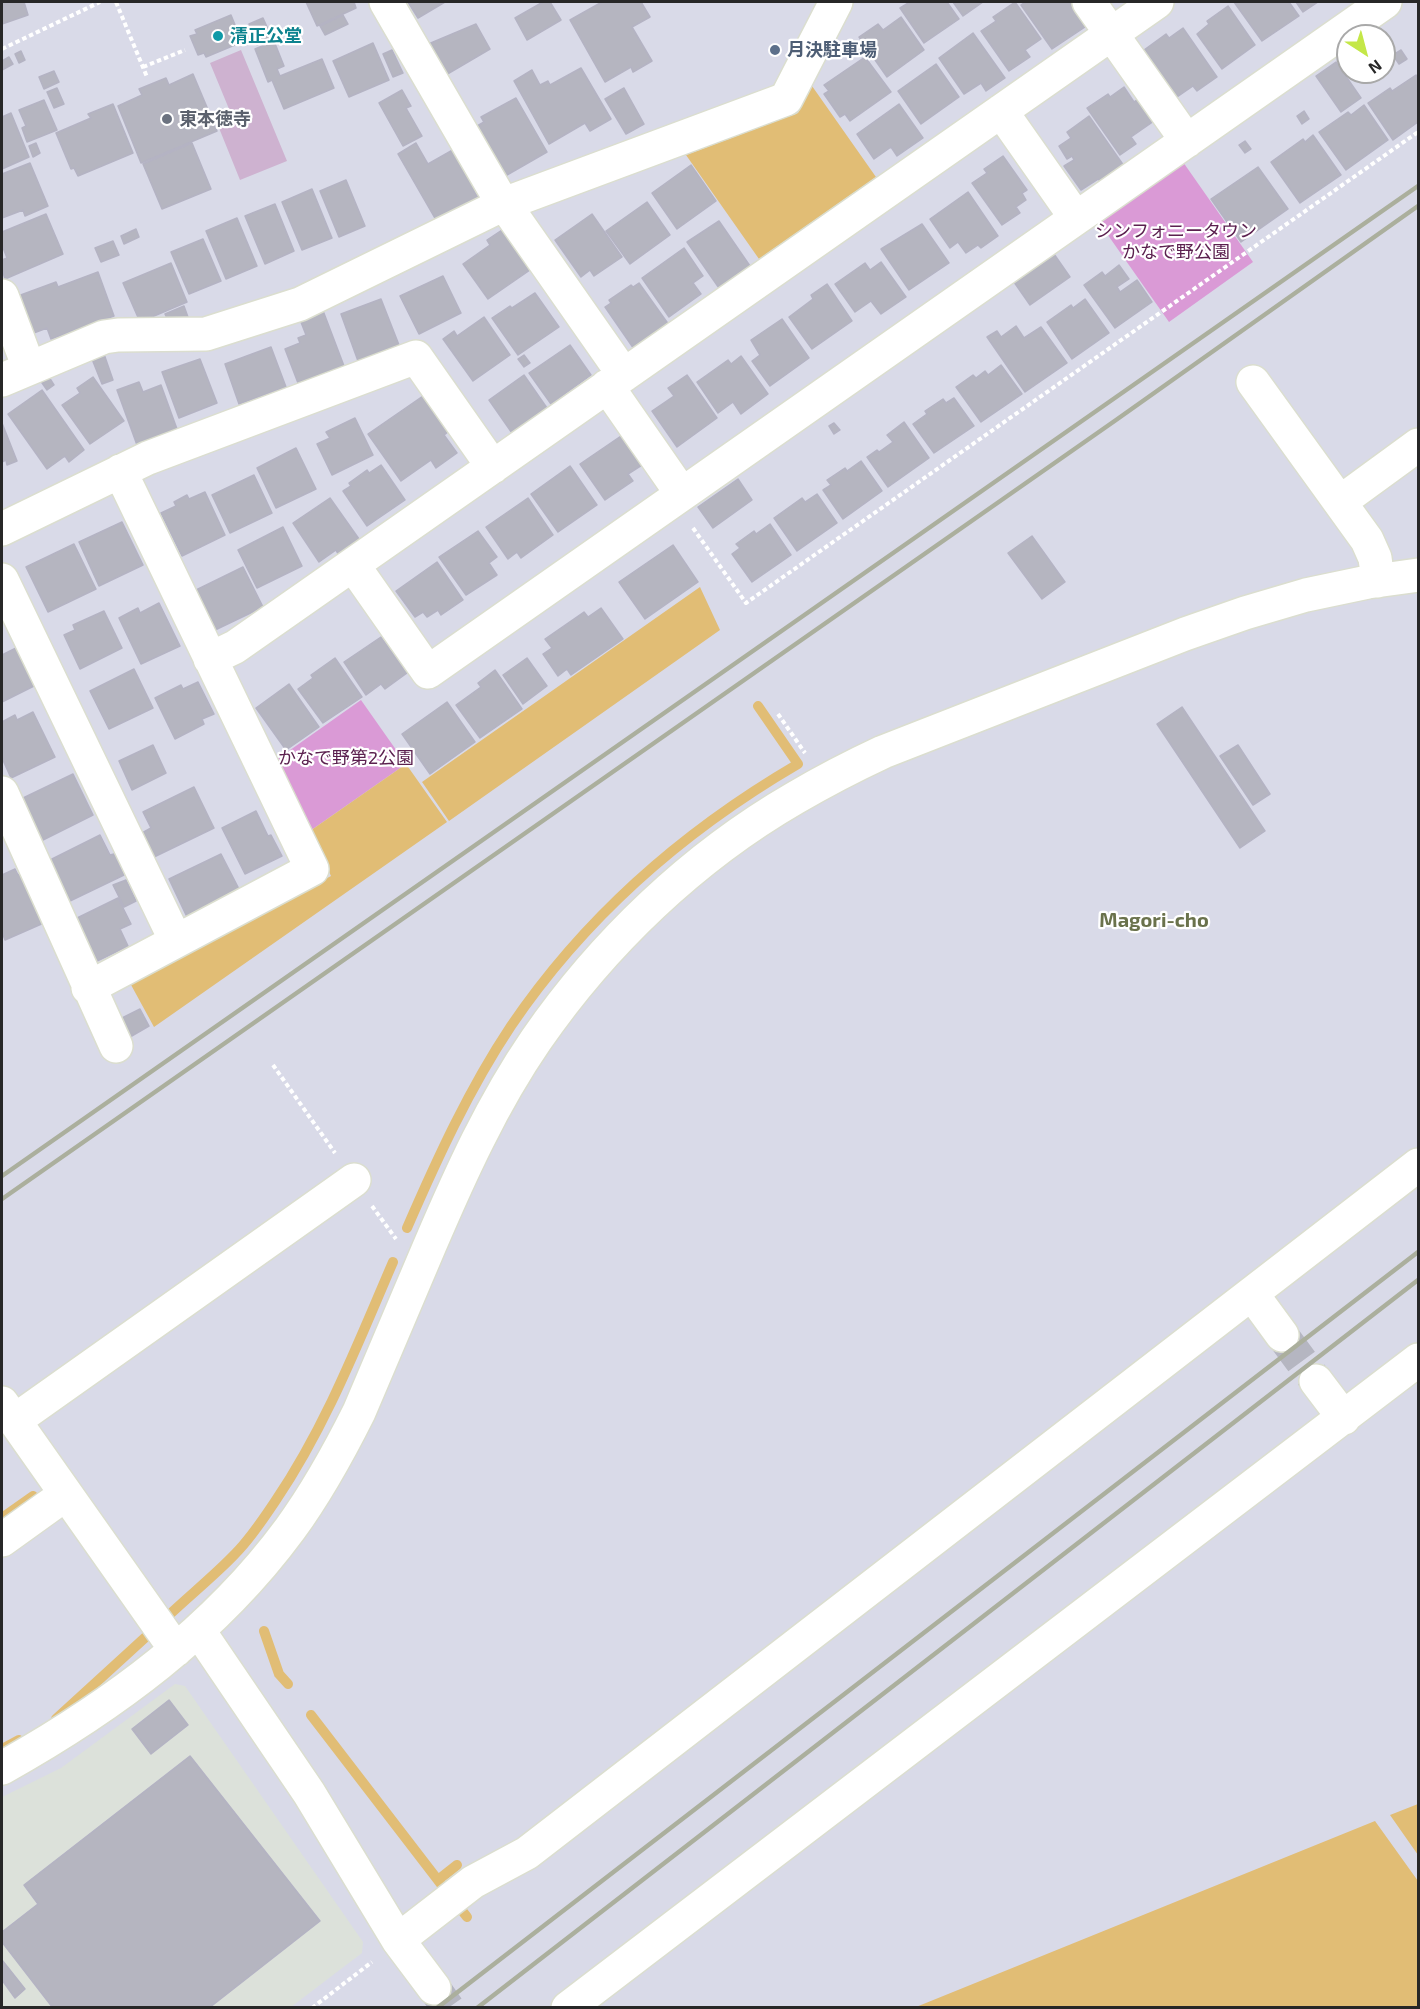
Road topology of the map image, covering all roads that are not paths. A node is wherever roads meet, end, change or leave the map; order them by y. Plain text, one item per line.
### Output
1 (386, 2) edge
2 (836, 2) edge
3 (1089, 2) edge
4 (1157, 2) edge
5 (1385, 2) edge
6 (1111, 33) junction
7 (1000, 111) junction
8 (1187, 141) junction
9 (504, 204) junction
10 (1076, 218) junction
11 (2, 296) edge
12 (15, 374) edge
13 (615, 381) junction
14 (1253, 382) dead end
15 (1419, 446) edge
16 (493, 467) junction
17 (120, 471) junction
18 (678, 497) junction
19 (1340, 502) junction
20 (2, 529) edge
21 (353, 565) junction
22 (1419, 575) edge
23 (2, 580) edge
24 (1378, 581) junction
25 (210, 659) junction
26 (2, 793) edge
27 (176, 941) junction
28 (88, 988) junction
29 (116, 1046) dead end
30 (1419, 1165) edge
31 (354, 1180) dead end
32 (1252, 1294) junction
33 (1282, 1335) tunnel mouth
34 (1419, 1360) edge
35 (1316, 1381) tunnel mouth
36 (8, 1412) edge
37 (1344, 1418) junction
38 (66, 1494) junction
39 (2, 1540) edge
40 (187, 1640) junction
41 (2, 1768) edge
42 (398, 1940) junction
43 (434, 1988) tunnel mouth
44 (568, 2007) edge

1 - 9 street
2 - 9 street
3 - 6 street
4 - 6 street
5 - 8 street
6 - 7 street
6 - 8 street
7 - 10 street
7 - 13 street
8 - 10 street
9 - 12 street
9 - 13 street
10 - 18 street
11 - 12 street
13 - 16 street
13 - 18 street
14 - 19 street
15 - 19 street
16 - 17 street
16 - 21 street
17 - 20 street
17 - 25 street
18 - 21 street
19 - 24 street
21 - 25 street
22 - 24 street
23 - 27 street
24 - 40 street
25 - 27 street
26 - 28 street
27 - 28 street
28 - 29 street
30 - 32 street
31 - 36 street
32 - 33 street
32 - 42 street
34 - 37 street
35 - 37 street
36 - 38 street
37 - 44 street
38 - 39 street
38 - 40 street
40 - 41 street
40 - 42 street
42 - 43 street

